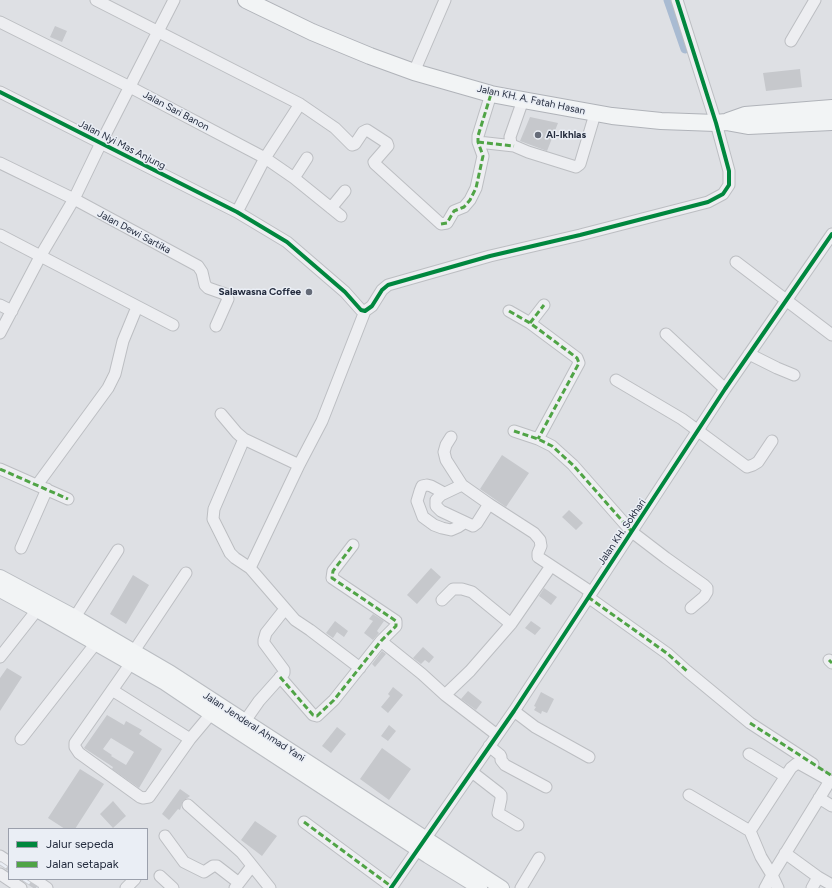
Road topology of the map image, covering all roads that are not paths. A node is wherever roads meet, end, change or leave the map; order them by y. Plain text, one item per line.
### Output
1 (96, 0) edge
2 (174, 0) edge
3 (246, 0) edge
4 (445, 0) edge
5 (677, 0) edge
6 (815, 0) edge
7 (0, 22) edge
8 (158, 31) junction
9 (791, 41) dead end
10 (414, 72) junction
11 (130, 87) junction
12 (0, 92) edge
13 (491, 94) junction
14 (523, 100) junction
15 (300, 104) junction
16 (832, 108) edge
17 (595, 114) junction
18 (721, 122) junction
19 (832, 122) edge
20 (478, 142) junction
21 (101, 143) junction
22 (514, 146) junction
23 (265, 158) junction
24 (307, 158) dead end
25 (0, 164) edge
26 (294, 178) junction
27 (345, 191) dead end
28 (74, 199) junction
29 (331, 208) junction
30 (237, 212) junction
31 (341, 216) dead end
32 (832, 234) edge
33 (0, 235) edge
34 (41, 255) junction
35 (736, 262) dead end
36 (786, 301) junction
37 (0, 305) edge
38 (544, 305) dead end
39 (137, 307) junction
40 (12, 311) junction
41 (365, 311) junction
42 (509, 312) dead end
43 (530, 323) junction
44 (173, 325) dead end
45 (216, 326) dead end
46 (0, 333) edge
47 (666, 334) dead end
48 (832, 335) edge
49 (749, 354) junction
50 (794, 375) dead end
51 (616, 380) dead end
52 (725, 389) junction
53 (221, 414) dead end
54 (698, 430) junction
55 (514, 431) dead end
56 (451, 437) dead end
57 (244, 439) junction
58 (538, 439) junction
59 (772, 441) dead end
60 (299, 465) junction
61 (0, 469) edge
62 (462, 485) junction
63 (42, 487) junction
64 (444, 492) junction
65 (68, 499) dead end
66 (489, 504) junction
67 (464, 523) junction
68 (632, 532) junction
69 (353, 545) dead end
70 (21, 548) dead end
71 (118, 550) dead end
72 (551, 566) junction
73 (250, 568) junction
74 (186, 573) dead end
75 (0, 587) edge
76 (589, 595) junction
77 (442, 600) dead end
78 (691, 608) dead end
79 (285, 609) junction
80 (37, 610) junction
81 (75, 617) junction
82 (511, 624) junction
83 (381, 641) junction
84 (96, 643) junction
85 (0, 657) edge
86 (133, 657) junction
87 (360, 668) junction
88 (168, 678) junction
89 (280, 678) junction
90 (112, 690) junction
91 (445, 695) junction
92 (514, 711) junction
93 (211, 714) junction
94 (245, 721) junction
95 (497, 735) junction
96 (22, 739) dead end
97 (190, 740) junction
98 (489, 746) junction
99 (749, 754) dead end
100 (589, 757) dead end
101 (472, 772) junction
102 (786, 776) junction
103 (832, 776) edge
104 (546, 787) dead end
105 (689, 795) dead end
106 (819, 798) junction
107 (188, 805) dead end
108 (832, 806) edge
109 (304, 822) dead end
110 (518, 825) dead end
111 (750, 831) junction
112 (165, 836) dead end
113 (422, 844) junction
114 (785, 854) junction
115 (539, 858) dead end
116 (252, 866) junction
117 (772, 875) junction
118 (160, 876) dead end
119 (818, 876) junction
120 (9, 880) edge
121 (35, 880) edge
122 (134, 880) edge
123 (237, 885) edge
124 (832, 885) edge
125 (21, 888) edge
126 (47, 888) edge
127 (126, 888) edge
128 (174, 888) edge
129 (270, 888) edge
130 (392, 888) edge
131 (480, 888) edge
132 (502, 888) edge
133 (521, 888) edge
134 (765, 888) edge
135 (778, 888) edge
136 (812, 888) edge

1 - 8 street
2 - 8 street
3 - 10 highway, Jalan KH. A. Fatah Hasan
4 - 10 street
5 - 18 street
6 - 9 street
7 - 11 street, Jalan Sari Banon
8 - 11 street
8 - 15 street
10 - 13 highway, Jalan KH. A. Fatah Hasan
11 - 21 street
11 - 23 street, Jalan Sari Banon
12 - 21 street, Jalan Nyi Mas Anjung
13 - 14 highway, Jalan KH. A. Fatah Hasan
13 - 20 street
14 - 17 highway, Jalan KH. A. Fatah Hasan
14 - 22 street
15 - 20 street
15 - 23 street
16 - 18 highway
17 - 18 highway, Jalan KH. A. Fatah Hasan
17 - 22 street
18 - 19 highway, Jalan KH. A. Fatah Hasan
18 - 41 street
20 - 22 street
21 - 28 street
21 - 30 street, Jalan Nyi Mas Anjung
23 - 26 street, Jalan Sari Banon
23 - 30 street
24 - 26 street
25 - 28 street, Jalan Dewi Sartika
26 - 29 street, Jalan Sari Banon
27 - 29 street
28 - 34 street
28 - 45 street, Jalan Dewi Sartika
29 - 31 street, Jalan Sari Banon
30 - 41 street, Jalan Nyi Mas Anjung
32 - 36 street, Jalan KH. Sokhari
33 - 34 street
34 - 39 street
34 - 40 street
35 - 36 street
36 - 48 street
36 - 49 street, Jalan KH. Sokhari
37 - 40 street
38 - 43 street
39 - 44 street
39 - 63 street
40 - 46 street
41 - 60 street
42 - 43 street
43 - 58 street
47 - 52 street
49 - 50 street
49 - 52 street, Jalan KH. Sokhari
51 - 54 street
52 - 54 street, Jalan KH. Sokhari
53 - 57 street
54 - 59 street
54 - 68 street, Jalan KH. Sokhari
55 - 58 street
56 - 62 street
57 - 60 street
57 - 73 street
58 - 68 street
60 - 73 street
61 - 63 street
62 - 64 street
62 - 66 street
63 - 65 street
63 - 70 street
64 - 67 street
64 - 67 street
66 - 67 street
66 - 72 street
68 - 76 street, Jalan KH. Sokhari
68 - 78 street
69 - 83 street
71 - 81 street
72 - 76 street
72 - 82 street
73 - 79 street
74 - 86 street
75 - 80 main road, Jalan Jenderal Ahmad Yani
75 - 81 main road, Jalan Jenderal Ahmad Yani
76 - 92 street, Jalan KH. Sokhari
76 - 103 street
77 - 82 street
79 - 87 street
79 - 89 street
80 - 84 main road, Jalan Jenderal Ahmad Yani
80 - 85 street
81 - 86 main road, Jalan Jenderal Ahmad Yani
82 - 91 street
83 - 87 street
83 - 91 street
84 - 86 main road, Jalan Jenderal Ahmad Yani
84 - 96 street
86 - 88 main road, Jalan Jenderal Ahmad Yani
86 - 90 street
87 - 89 street
88 - 93 main road, Jalan Jenderal Ahmad Yani
88 - 94 main road, Jalan Jenderal Ahmad Yani
89 - 94 street
90 - 97 street
90 - 97 street
91 - 95 street
92 - 95 street, Jalan KH. Sokhari
92 - 100 street
93 - 97 street
93 - 113 main road, Jalan Jenderal Ahmad Yani
94 - 113 main road, Jalan Jenderal Ahmad Yani
95 - 98 street, Jalan KH. Sokhari
98 - 101 street, Jalan KH. Sokhari
98 - 104 street
99 - 102 street
101 - 110 street
101 - 113 street, Jalan KH. Sokhari
102 - 106 street
102 - 111 street
105 - 111 street
106 - 108 street
106 - 114 street
107 - 116 street
109 - 130 street
111 - 117 street
112 - 123 street
113 - 130 street, Jalan KH. Sokhari
113 - 131 main road, Jalan Jenderal Ahmad Yani
113 - 132 main road, Jalan Jenderal Ahmad Yani
114 - 117 street
114 - 119 street
115 - 133 street
116 - 123 street
116 - 129 street
117 - 134 street
117 - 135 street
118 - 128 street
119 - 124 street
119 - 136 street
120 - 125 street
121 - 126 street
122 - 127 street

